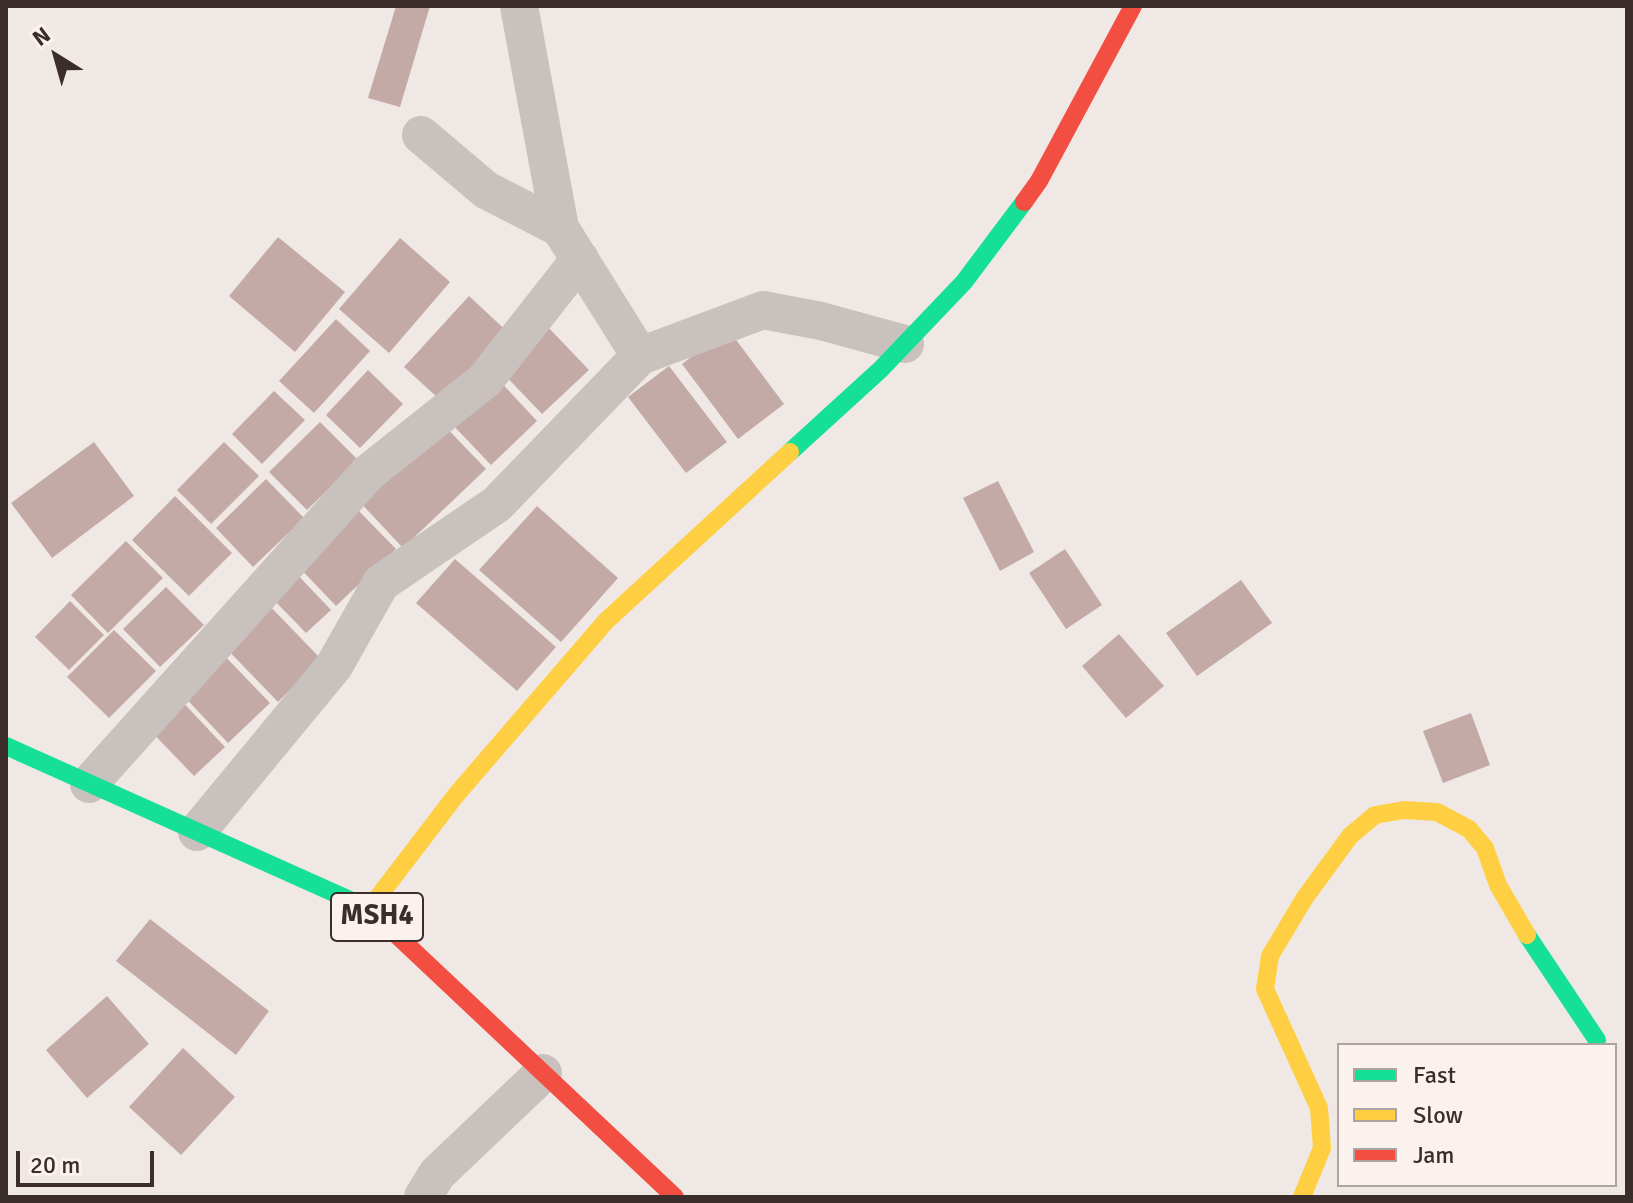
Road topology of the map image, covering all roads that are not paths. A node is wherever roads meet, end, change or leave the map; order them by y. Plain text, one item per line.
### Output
1 (519, 6) edge
2 (1133, 6) edge
3 (421, 135) dead end
4 (570, 243) junction
5 (905, 344) junction
6 (640, 356) junction
7 (6, 746) edge
8 (89, 784) junction
9 (197, 832) junction
10 (369, 909) junction
11 (1597, 1040) dead end
12 (543, 1073) junction
13 (423, 1197) edge
14 (675, 1197) edge
15 (1302, 1197) edge

1 - 4 street
2 - 5 street
3 - 4 street
4 - 6 street
4 - 8 street
5 - 6 street
5 - 10 street
6 - 9 street
7 - 8 street, MSH4
8 - 9 street, MSH4
9 - 10 street, MSH4
10 - 12 street, MSH4
11 - 15 street
12 - 13 street
12 - 14 street, MSH4

